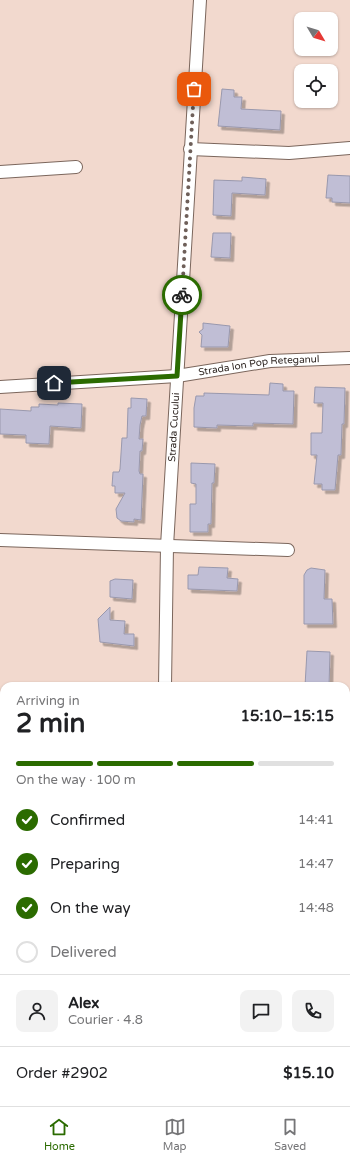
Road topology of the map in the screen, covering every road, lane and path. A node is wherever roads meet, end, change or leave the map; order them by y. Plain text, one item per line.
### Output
1 (200, 0) edge
2 (350, 148) edge
3 (190, 149) junction
4 (76, 167) dead end
5 (0, 172) edge
6 (350, 358) edge
7 (177, 376) junction
8 (0, 387) edge
9 (0, 540) edge
10 (167, 546) junction
11 (288, 550) dead end
12 (165, 682) edge

1 - 3 street, Strada Cucului
2 - 3 street
3 - 7 street, Strada Cucului
4 - 5 street
6 - 7 street, Strada Ion Pop Reteganul
7 - 8 street, Strada Ion Pop Reteganul
7 - 10 street, Strada Cucului
9 - 10 street
10 - 11 street
10 - 12 street, Strada Cucului

